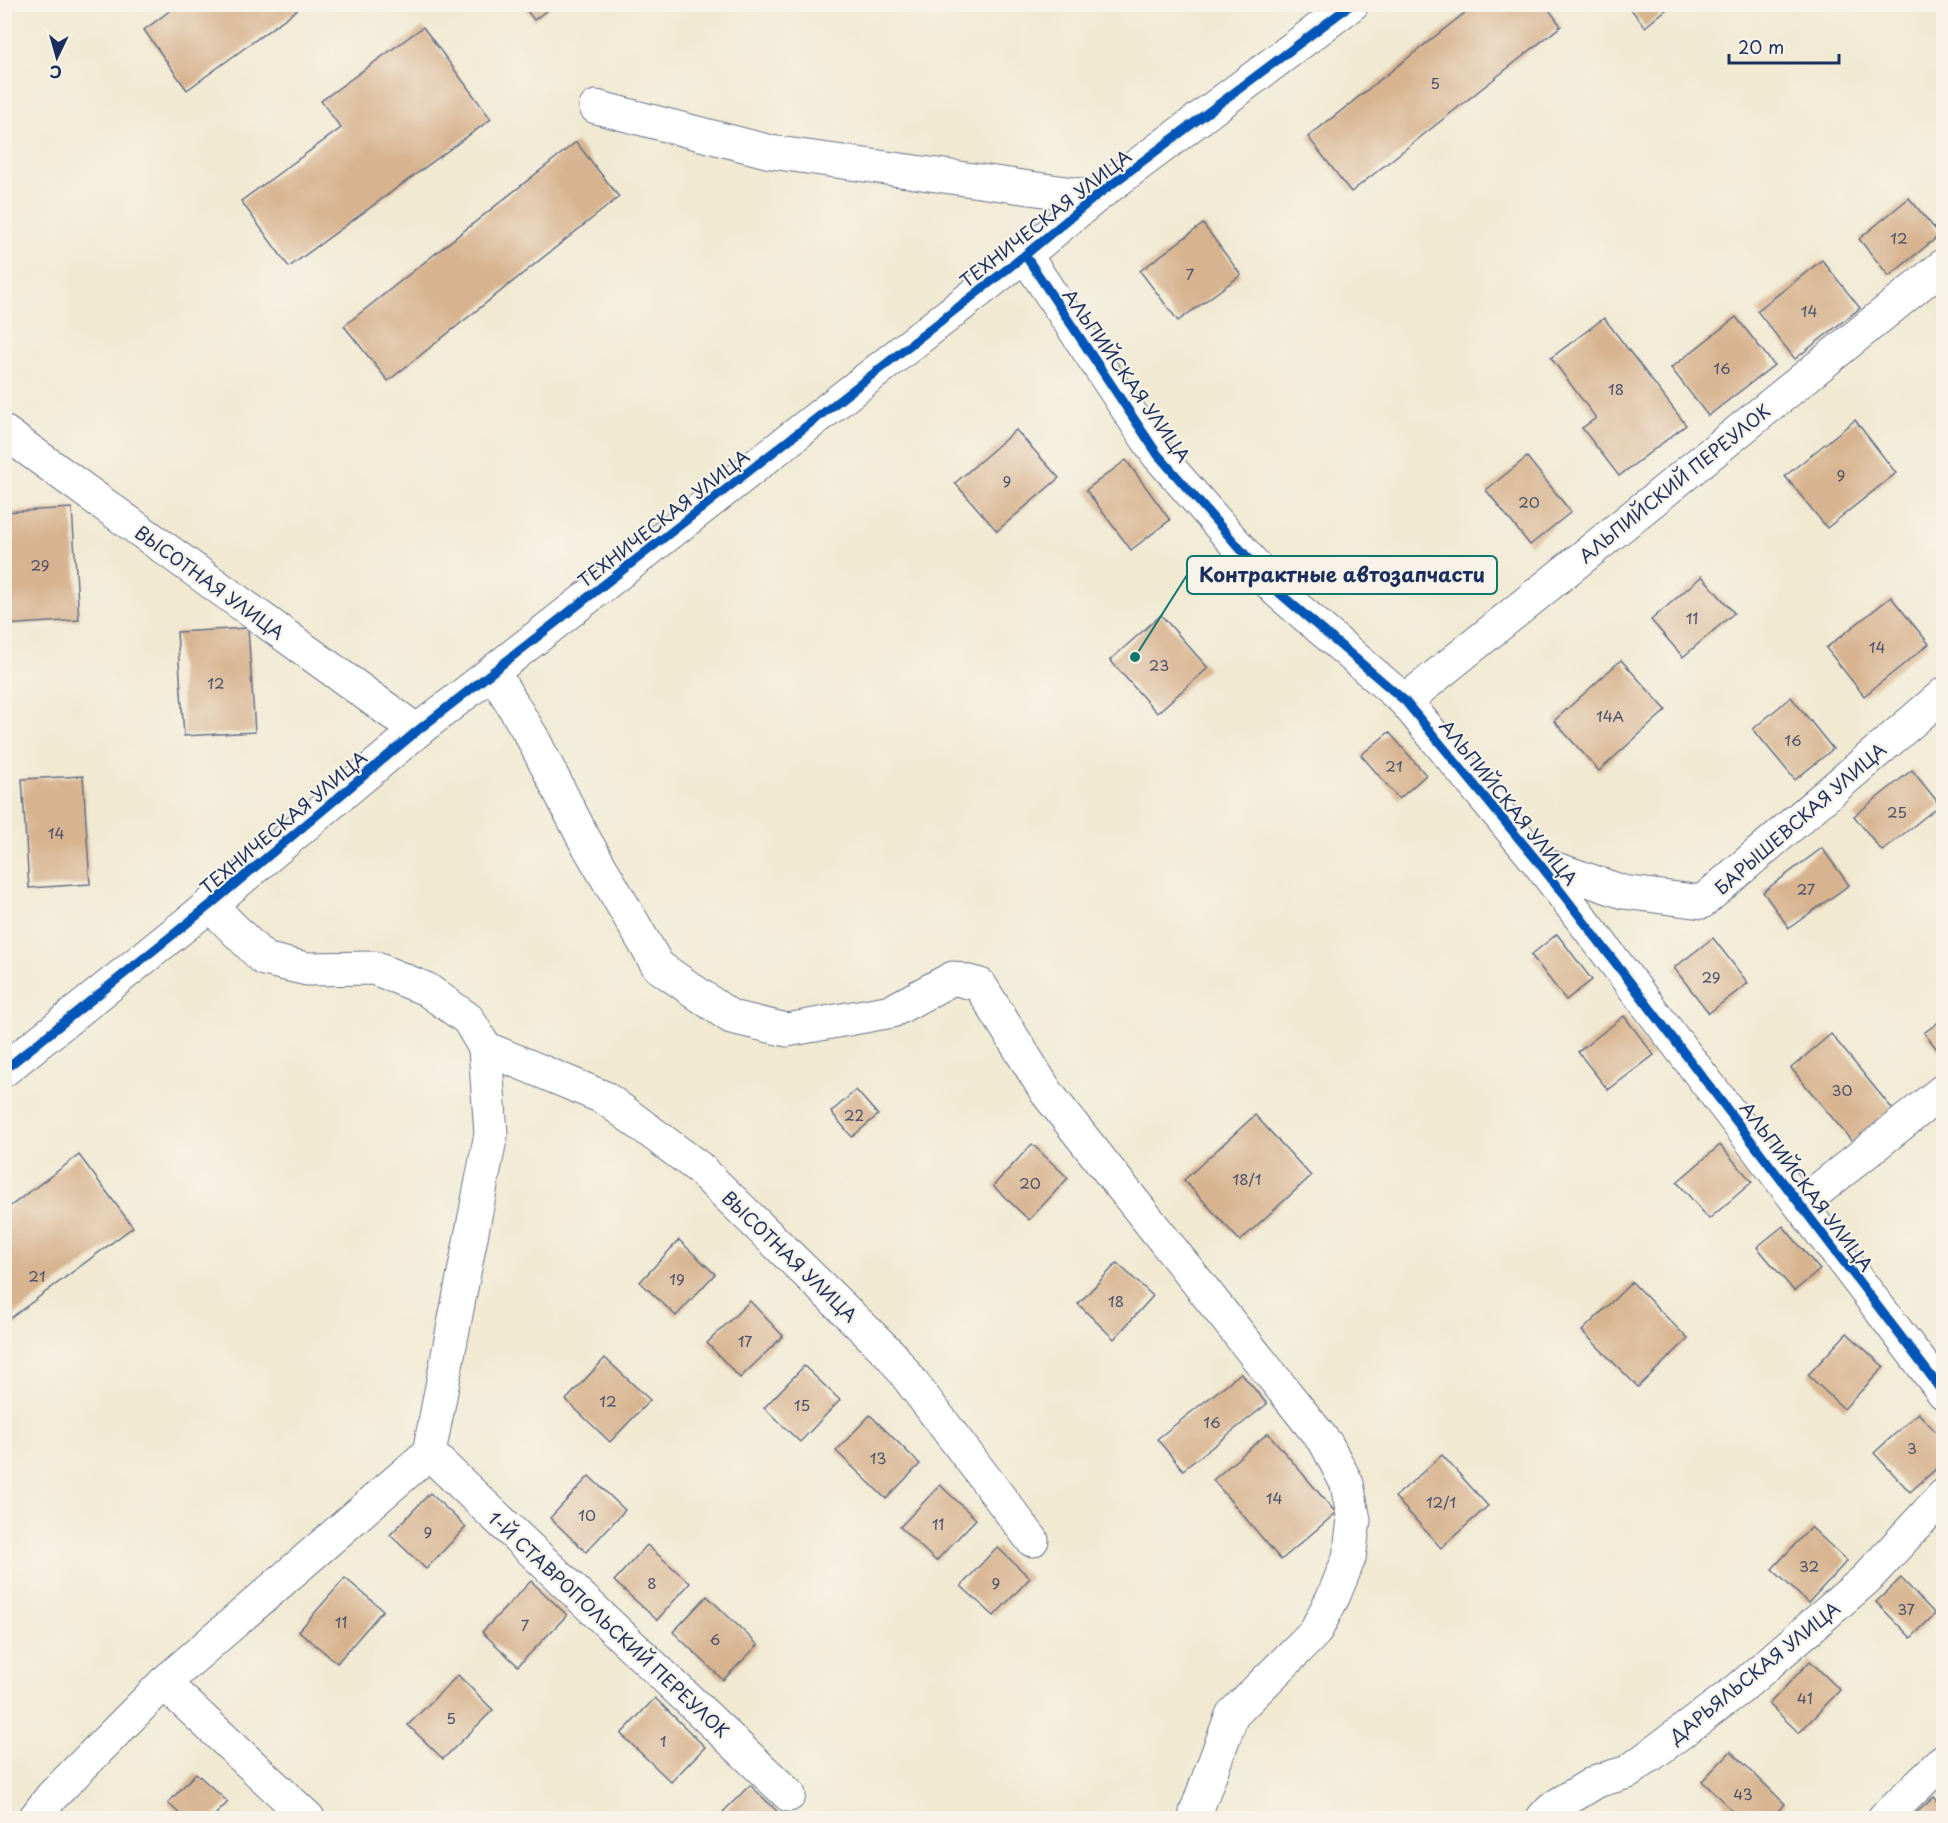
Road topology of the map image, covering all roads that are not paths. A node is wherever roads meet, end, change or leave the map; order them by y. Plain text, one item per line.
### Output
1 (1352, 4) edge
2 (596, 107) dead end
3 (1095, 197) junction
4 (1025, 255) junction
5 (1944, 265) edge
6 (4, 432) edge
7 (493, 672) junction
8 (1944, 694) edge
9 (1405, 701) junction
10 (417, 731) junction
11 (1539, 863) junction
12 (210, 905) junction
13 (485, 1048) junction
14 (4, 1070) edge
15 (1944, 1090) edge
16 (1801, 1204) junction
17 (1944, 1393) edge
18 (429, 1453) junction
19 (1944, 1495) edge
20 (1032, 1539) dead end
21 (164, 1683) junction
22 (1944, 1760) edge
23 (789, 1794) dead end
24 (1196, 1812) dead end
25 (35, 1818) edge
26 (308, 1818) edge
27 (1543, 1818) edge
28 (1884, 1818) edge

1 - 3 street, ТЕХНИЧЕСКАЯ УЛИЦА
2 - 3 street
3 - 4 street, ТЕХНИЧЕСКАЯ УЛИЦА
4 - 7 street, ТЕХНИЧЕСКАЯ УЛИЦА
4 - 9 street, АЛЬПИЙСКАЯ УЛИЦА
5 - 9 street, АЛЬПИЙСКИЙ ПЕРЕУЛОК
6 - 10 street, ВЫСОТНАЯ УЛИЦА
7 - 10 street, ТЕХНИЧЕСКАЯ УЛИЦА
7 - 24 street
8 - 11 street, БАРЫШЕВСКАЯ УЛИЦА
9 - 11 street, АЛЬПИЙСКАЯ УЛИЦА
10 - 12 street, ТЕХНИЧЕСКАЯ УЛИЦА
11 - 16 street, АЛЬПИЙСКАЯ УЛИЦА
12 - 13 street
12 - 14 street, ТЕХНИЧЕСКАЯ УЛИЦА
13 - 18 street
13 - 20 street, ВЫСОТНАЯ УЛИЦА
15 - 16 street
16 - 17 street, АЛЬПИЙСКАЯ УЛИЦА
18 - 21 street
18 - 23 street, 1-Й СТАВРОПОЛЬСКИЙ ПЕРЕУЛОК
19 - 27 street, ДАРЬЯЛЬСКАЯ УЛИЦА
21 - 25 street
21 - 26 street
22 - 28 street

